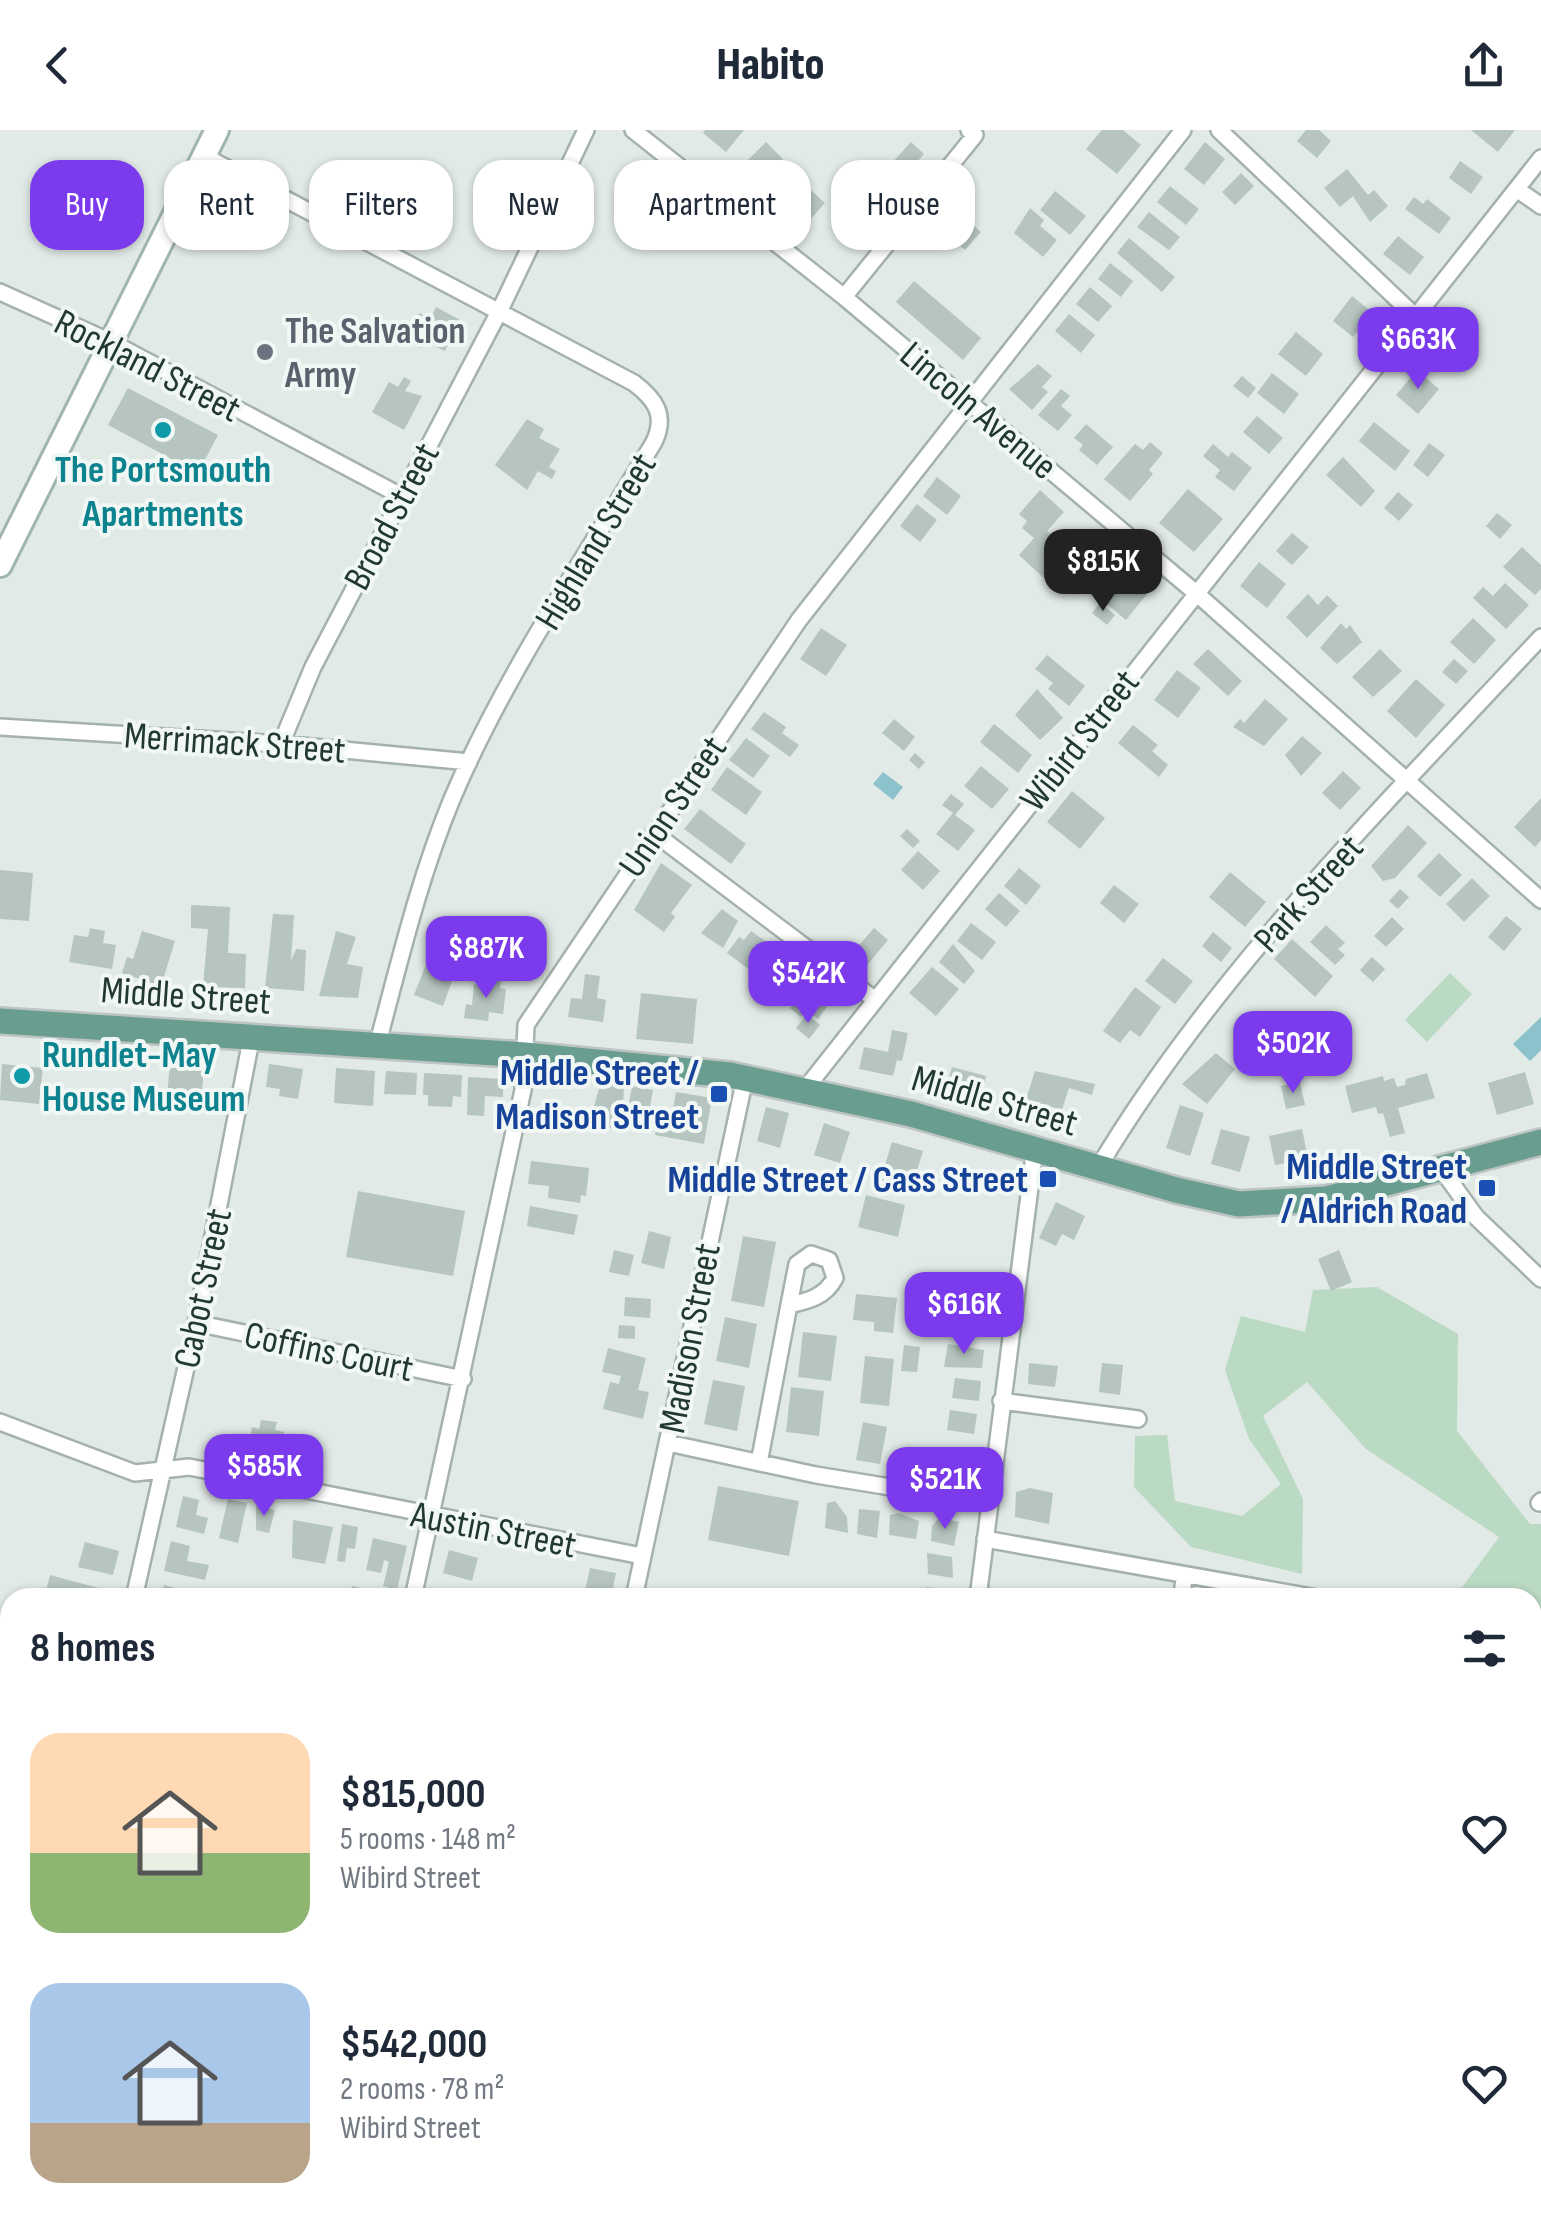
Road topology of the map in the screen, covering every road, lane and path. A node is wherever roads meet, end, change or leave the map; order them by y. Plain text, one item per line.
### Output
1 (217, 130) edge
2 (586, 130) edge
3 (633, 130) edge
4 (1184, 130) edge
5 (1218, 130) edge
6 (972, 132) edge
7 (204, 156) junction
8 (1541, 158) edge
9 (1518, 190) junction
10 (1541, 206) edge
11 (0, 292) edge
12 (844, 297) junction
13 (500, 310) junction
14 (1418, 319) junction
15 (111, 342) junction
16 (968, 401) junction
17 (402, 496) junction
18 (0, 565) edge
19 (1196, 593) junction
20 (1541, 637) edge
21 (0, 727) edge
22 (281, 744) junction
23 (469, 762) junction
24 (1410, 779) junction
25 (654, 832) junction
26 (1541, 900) edge
27 (874, 999) junction
28 (0, 1021) edge
29 (252, 1036) junction
30 (377, 1046) junction
31 (526, 1055) junction
32 (745, 1078) junction
33 (806, 1088) junction
34 (1541, 1142) edge
35 (1036, 1148) junction
36 (1098, 1168) junction
37 (1442, 1170) junction
38 (1541, 1279) edge
39 (790, 1305) dead end
40 (196, 1323) junction
41 (462, 1379) junction
42 (1001, 1401) junction
43 (1138, 1419) dead end
44 (0, 1422) edge
45 (668, 1444) junction
46 (759, 1463) junction
47 (163, 1469) junction
48 (989, 1503) junction
49 (432, 1518) junction
50 (985, 1539) junction
51 (642, 1556) junction
52 (1184, 1576) junction
53 (136, 1588) edge
54 (415, 1588) edge
55 (636, 1588) edge
56 (979, 1588) edge
57 (1183, 1588) edge
58 (1257, 1588) edge

1 - 7 main road
2 - 13 street, Broad Street
3 - 12 street, Lincoln Avenue
4 - 16 street, Union Street
5 - 14 street
6 - 12 street
7 - 13 street, Highland Street
7 - 15 main road
8 - 9 street, Wibird Street
9 - 10 street
9 - 14 street, Wibird Street
11 - 15 street, Rockland Street
12 - 16 street, Lincoln Avenue
13 - 17 street, Broad Street
13 - 23 street, Highland Street
14 - 19 street, Wibird Street
15 - 17 street, Rockland Street
15 - 18 main road
16 - 19 street, Lincoln Avenue
16 - 25 street, Union Street
17 - 22 street, Broad Street
19 - 24 street, Lincoln Avenue
19 - 27 street, Wibird Street
20 - 24 street, Park Street
21 - 22 street, Merrimack Street
22 - 23 street, Merrimack Street
23 - 30 street, Highland Street
24 - 26 street, Lincoln Avenue
24 - 36 street, Park Street
25 - 27 street
25 - 31 street, Union Street
27 - 33 street, Wibird Street
28 - 29 main road, Middle Street
29 - 30 main road, Middle Street
29 - 40 street, Cabot Street
30 - 31 main road, Middle Street
31 - 32 main road, Middle Street
31 - 41 street, Union Street
32 - 33 main road, Middle Street
32 - 45 street, Madison Street
33 - 35 main road, Middle Street
34 - 37 main road, Middle Street
35 - 36 main road, Middle Street
35 - 42 street
36 - 37 main road, Middle Street
37 - 38 street
39 - 46 street
40 - 41 street, Coffins Court
40 - 47 street, Cabot Street
41 - 49 street, Union Street
42 - 43 street
42 - 48 street
44 - 47 street, Austin Street
45 - 46 street
45 - 51 street, Madison Street
46 - 48 street
47 - 49 street, Austin Street
47 - 53 street, Cabot Street
48 - 50 street
49 - 51 street, Austin Street
49 - 54 street, Union Street
50 - 52 street
50 - 56 street
51 - 55 street, Madison Street
52 - 57 street
52 - 58 street

